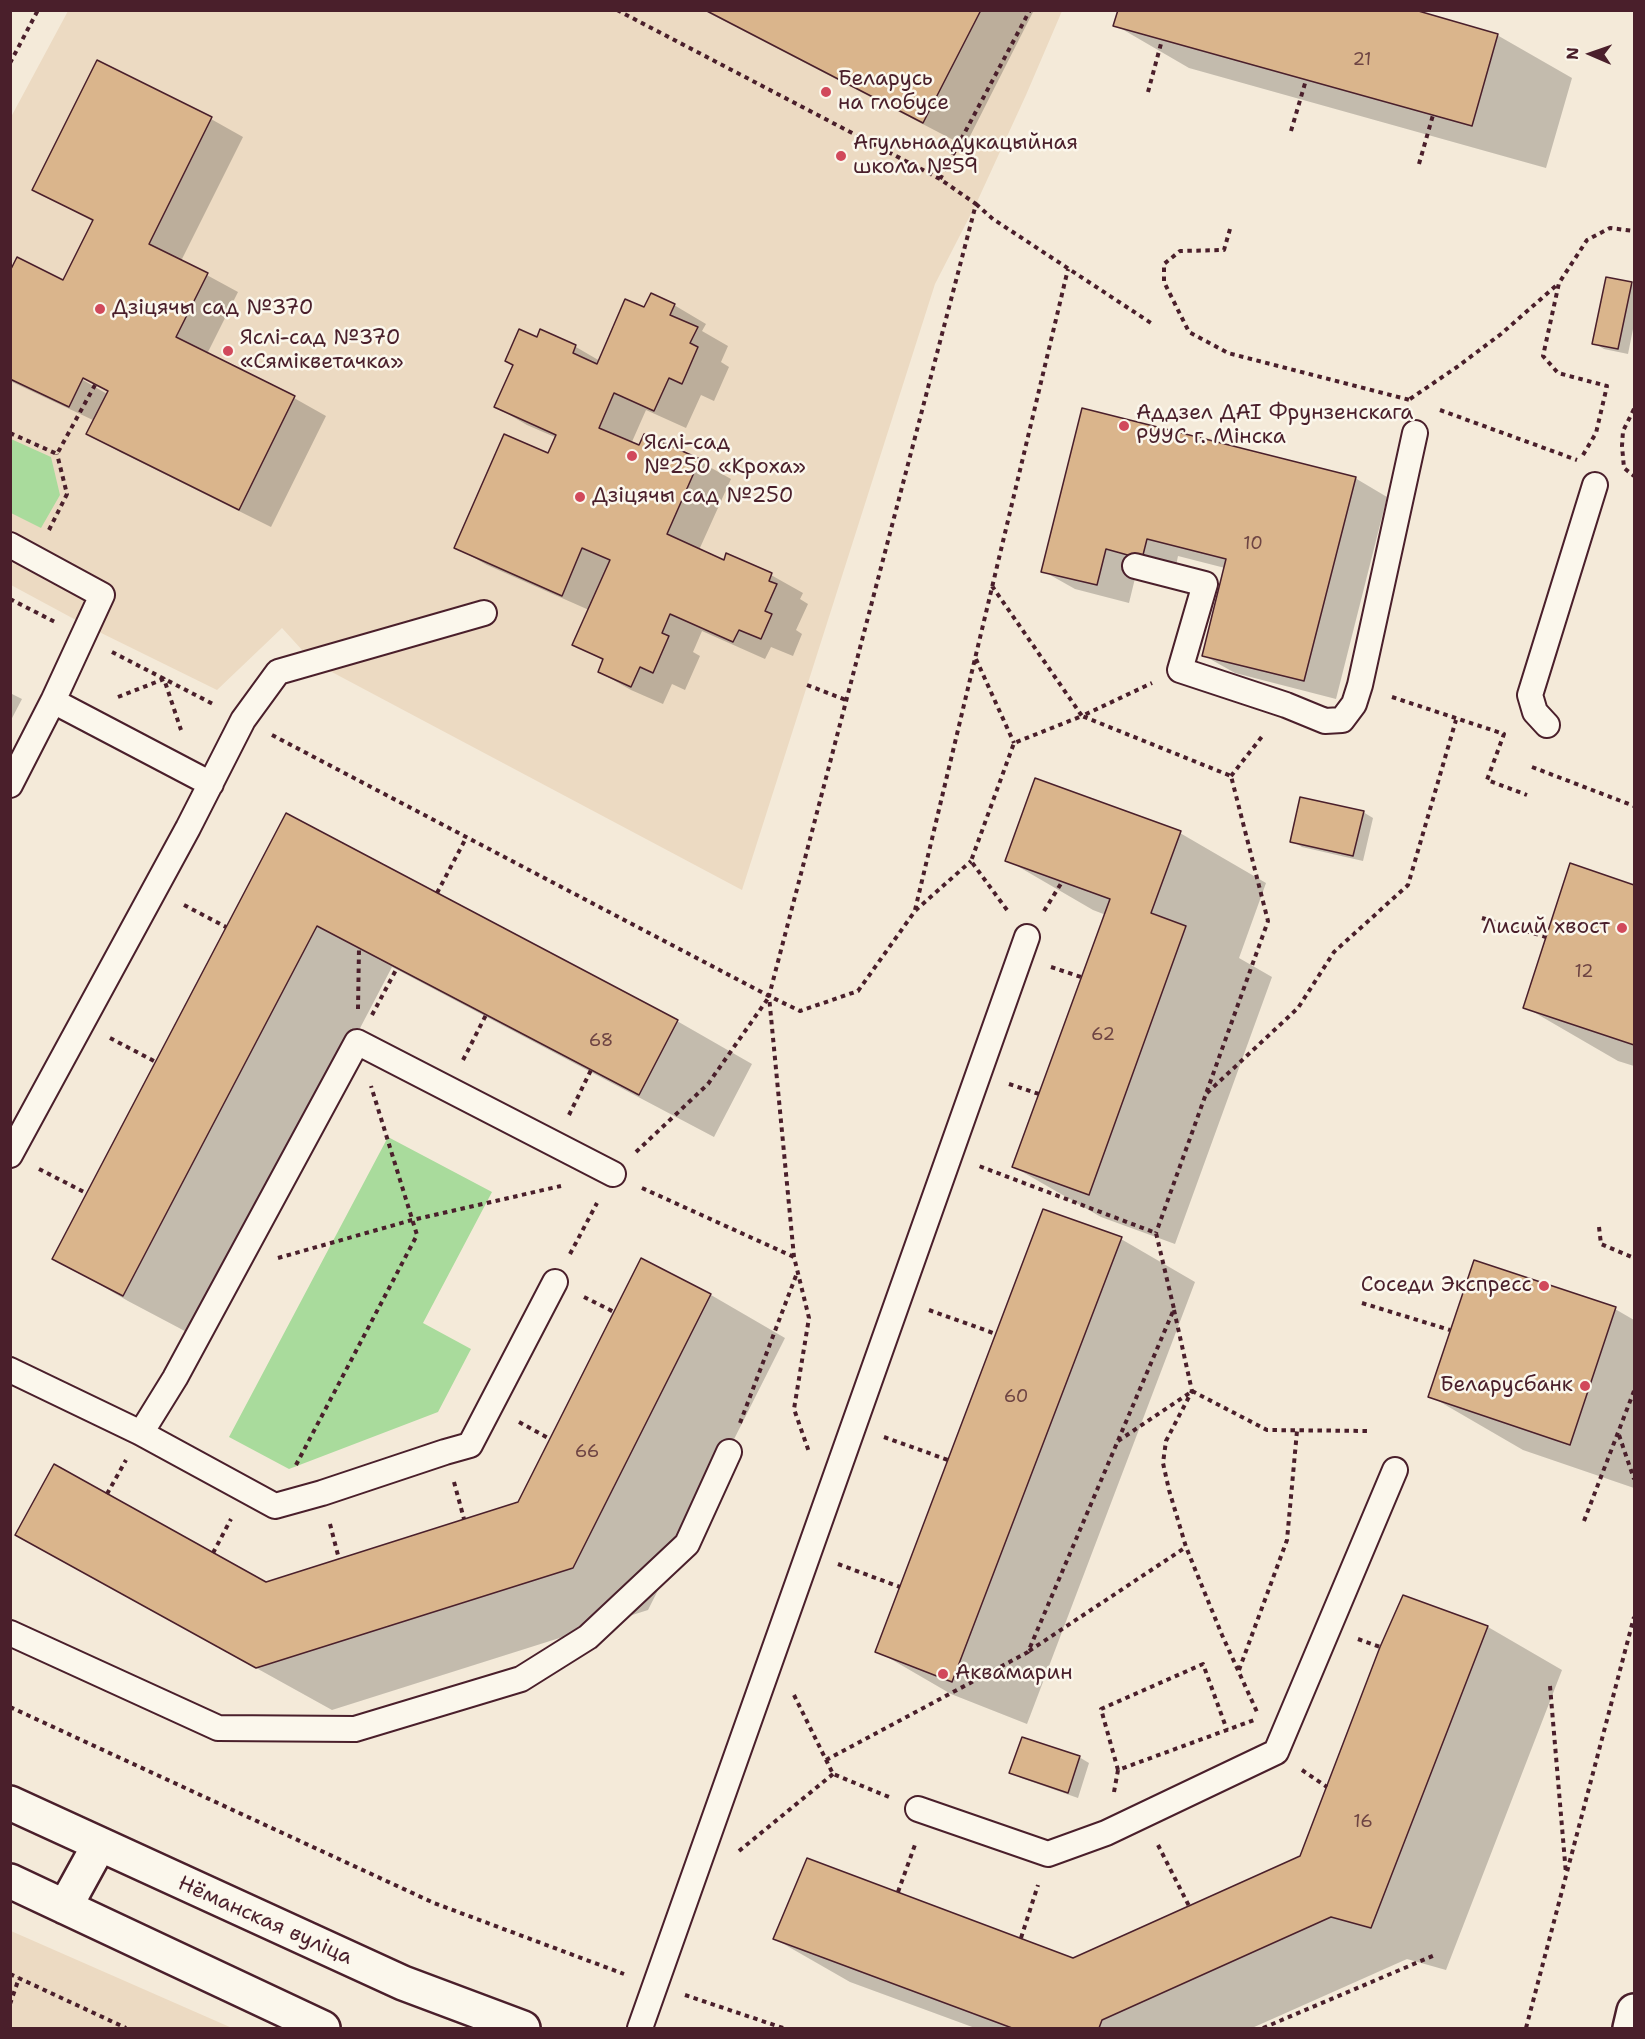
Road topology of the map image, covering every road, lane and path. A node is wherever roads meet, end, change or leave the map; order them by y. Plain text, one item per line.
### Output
1 (38, 10) edge
2 (617, 10) edge
3 (1030, 10) edge
4 (1162, 40) dead end
5 (10, 63) edge
6 (1306, 80) dead end
7 (1148, 92) dead end
8 (1433, 115) dead end
9 (1291, 131) dead end
10 (1419, 164) dead end
11 (940, 179) junction
12 (976, 204) junction
13 (1230, 229) dead end
14 (1635, 231) edge
15 (1068, 268) junction
16 (1559, 283) junction
17 (1154, 325) dead end
18 (95, 385) dead end
19 (1409, 400) junction
20 (1420, 404) dead end
21 (1431, 408) dead end
22 (1635, 409) edge
23 (10, 433) edge
24 (1415, 433) dead end
25 (57, 454) junction
26 (1635, 476) edge
27 (1595, 485) dead end
28 (46, 536) dead end
29 (10, 545) edge
30 (1135, 566) dead end
31 (992, 586) junction
32 (11, 600) edge
33 (484, 613) dead end
34 (82, 636) junction
35 (975, 658) junction
36 (1180, 670) junction
37 (807, 685) dead end
38 (1360, 685) junction
39 (846, 700) junction
40 (53, 701) junction
41 (1286, 705) junction
42 (1082, 716) junction
43 (243, 720) junction
44 (1456, 720) junction
45 (1547, 725) dead end
46 (1014, 743) junction
47 (1532, 767) dead end
48 (1231, 776) junction
49 (211, 784) junction
50 (10, 785) edge
51 (1527, 795) dead end
52 (1635, 806) edge
53 (466, 838) junction
54 (971, 861) junction
55 (155, 889) junction
56 (437, 893) dead end
57 (915, 910) junction
58 (1482, 918) dead end
59 (225, 927) dead end
60 (1027, 937) joint
61 (1546, 937) dead end
62 (359, 948) dead end
63 (397, 968) dead end
64 (769, 996) junction
65 (486, 1015) dead end
66 (82, 1024) junction
67 (357, 1042) junction
68 (154, 1061) dead end
69 (591, 1070) dead end
70 (448, 1090) junction
71 (1206, 1094) junction
72 (554, 1144) junction
73 (11, 1155) edge
74 (950, 1156) junction
75 (612, 1174) junction
76 (86, 1193) dead end
77 (412, 1220) junction
78 (1599, 1227) dead end
79 (1156, 1233) junction
80 (794, 1257) junction
81 (1635, 1258) edge
82 (234, 1270) junction
83 (797, 1272) junction
84 (555, 1282) joint
85 (899, 1299) junction
86 (1362, 1303) dead end
87 (1174, 1310) junction
88 (1450, 1330) dead end
89 (996, 1334) dead end
90 (10, 1370) edge
91 (1192, 1391) junction
92 (1635, 1391) edge
93 (1635, 1409) edge
94 (1626, 1412) junction
95 (854, 1426) junction
96 (1297, 1431) junction
97 (1370, 1431) dead end
98 (141, 1433) junction
99 (1618, 1434) junction
100 (1116, 1442) junction
101 (729, 1452) joint
102 (811, 1457) dead end
103 (948, 1460) dead end
104 (1395, 1470) dead end
105 (1635, 1479) edge
106 (275, 1506) junction
107 (1584, 1521) dead end
108 (1186, 1547) junction
109 (809, 1553) junction
110 (900, 1587) dead end
111 (1635, 1617) edge
112 (10, 1633) edge
113 (1028, 1652) junction
114 (773, 1654) junction
115 (1239, 1670) junction
116 (1550, 1686) dead end
117 (10, 1707) edge
118 (1227, 1730) junction
119 (826, 1760) junction
120 (1118, 1770) junction
121 (833, 1774) junction
122 (876, 1791) dead end
123 (10, 1803) edge
124 (923, 1810) joint
125 (1143, 1815) junction
126 (1106, 1833) junction
127 (99, 1845) junction
128 (1048, 1854) junction
129 (734, 1856) dead end
130 (1566, 1878) junction
131 (10, 1881) edge
132 (898, 1892) dead end
133 (1188, 1906) dead end
134 (65, 1907) junction
135 (1021, 1938) dead end
136 (1435, 1955) dead end
137 (10, 1974) edge
138 (20, 1978) junction
139 (655, 1986) junction
140 (10, 2004) edge
141 (1635, 2011) edge
142 (126, 2028) edge
143 (323, 2028) edge
144 (523, 2028) edge
145 (640, 2028) edge
146 (783, 2028) edge
147 (1263, 2028) edge
148 (1526, 2028) edge
149 (1630, 2028) edge

1 - 5 path
2 - 11 path
3 - 11 path
4 - 7 path
6 - 9 path
8 - 10 path
11 - 12 path
12 - 15 path
12 - 39 path
13 - 19 path
14 - 16 path
15 - 17 path
15 - 31 path
16 - 19 path
16 - 21 path
18 - 25 path
19 - 20 path
22 - 26 path
23 - 25 path
24 - 38 lane
25 - 28 path
27 - 45 lane
29 - 34 lane
30 - 36 lane
31 - 35 path
31 - 42 path
32 - 34 path
33 - 43 lane
34 - 40 lane
34 - 43 path
35 - 46 path
35 - 57 path
36 - 41 lane
36 - 42 path
37 - 39 path
38 - 41 lane
38 - 44 path
39 - 64 path
40 - 49 lane
40 - 50 lane
41 - 48 path
42 - 46 path
42 - 48 path
43 - 49 lane
43 - 53 path
44 - 51 path
44 - 71 path
46 - 54 path
47 - 52 path
48 - 71 path
49 - 55 lane
53 - 56 path
53 - 64 path
54 - 57 path
54 - 60 path
55 - 59 path
55 - 66 lane
57 - 64 path
58 - 61 path
60 - 74 lane
62 - 67 path
63 - 67 path
64 - 75 path
64 - 80 path
65 - 70 path
66 - 68 path
66 - 73 lane
67 - 70 lane
67 - 77 path
67 - 82 lane
69 - 72 path
70 - 72 lane
71 - 79 path
72 - 75 lane
73 - 76 path
74 - 79 path
74 - 85 lane
75 - 77 path
75 - 80 path
75 - 84 path
77 - 82 path
77 - 106 path
78 - 81 path
79 - 87 path
80 - 83 path
82 - 98 lane
83 - 101 path
83 - 102 path
84 - 106 lane
85 - 89 path
85 - 95 lane
86 - 88 path
87 - 91 path
87 - 100 path
90 - 98 lane
91 - 96 path
91 - 100 path
91 - 108 path
92 - 94 path
93 - 94 path
94 - 99 path
95 - 103 path
95 - 109 lane
96 - 97 path
96 - 115 path
98 - 106 lane
99 - 105 path
99 - 107 path
100 - 113 path
101 - 112 lane
104 - 125 lane
108 - 113 path
108 - 115 path
109 - 110 path
109 - 114 lane
111 - 130 path
113 - 119 path
114 - 119 path
114 - 139 lane
115 - 118 path
116 - 130 path
117 - 139 path
118 - 120 path
118 - 120 path
119 - 121 path
120 - 126 path
121 - 122 path
121 - 129 path
123 - 127 main road, Нёманская вуліца
124 - 128 lane
124 - 132 path
125 - 126 lane
125 - 133 path
126 - 128 lane
127 - 134 main road
127 - 144 main road, Нёманская вуліца
128 - 135 path
130 - 148 path
131 - 134 main road
134 - 143 main road
136 - 147 path
137 - 138 path
138 - 140 path
138 - 142 path
139 - 145 lane
139 - 146 path
141 - 149 main road

